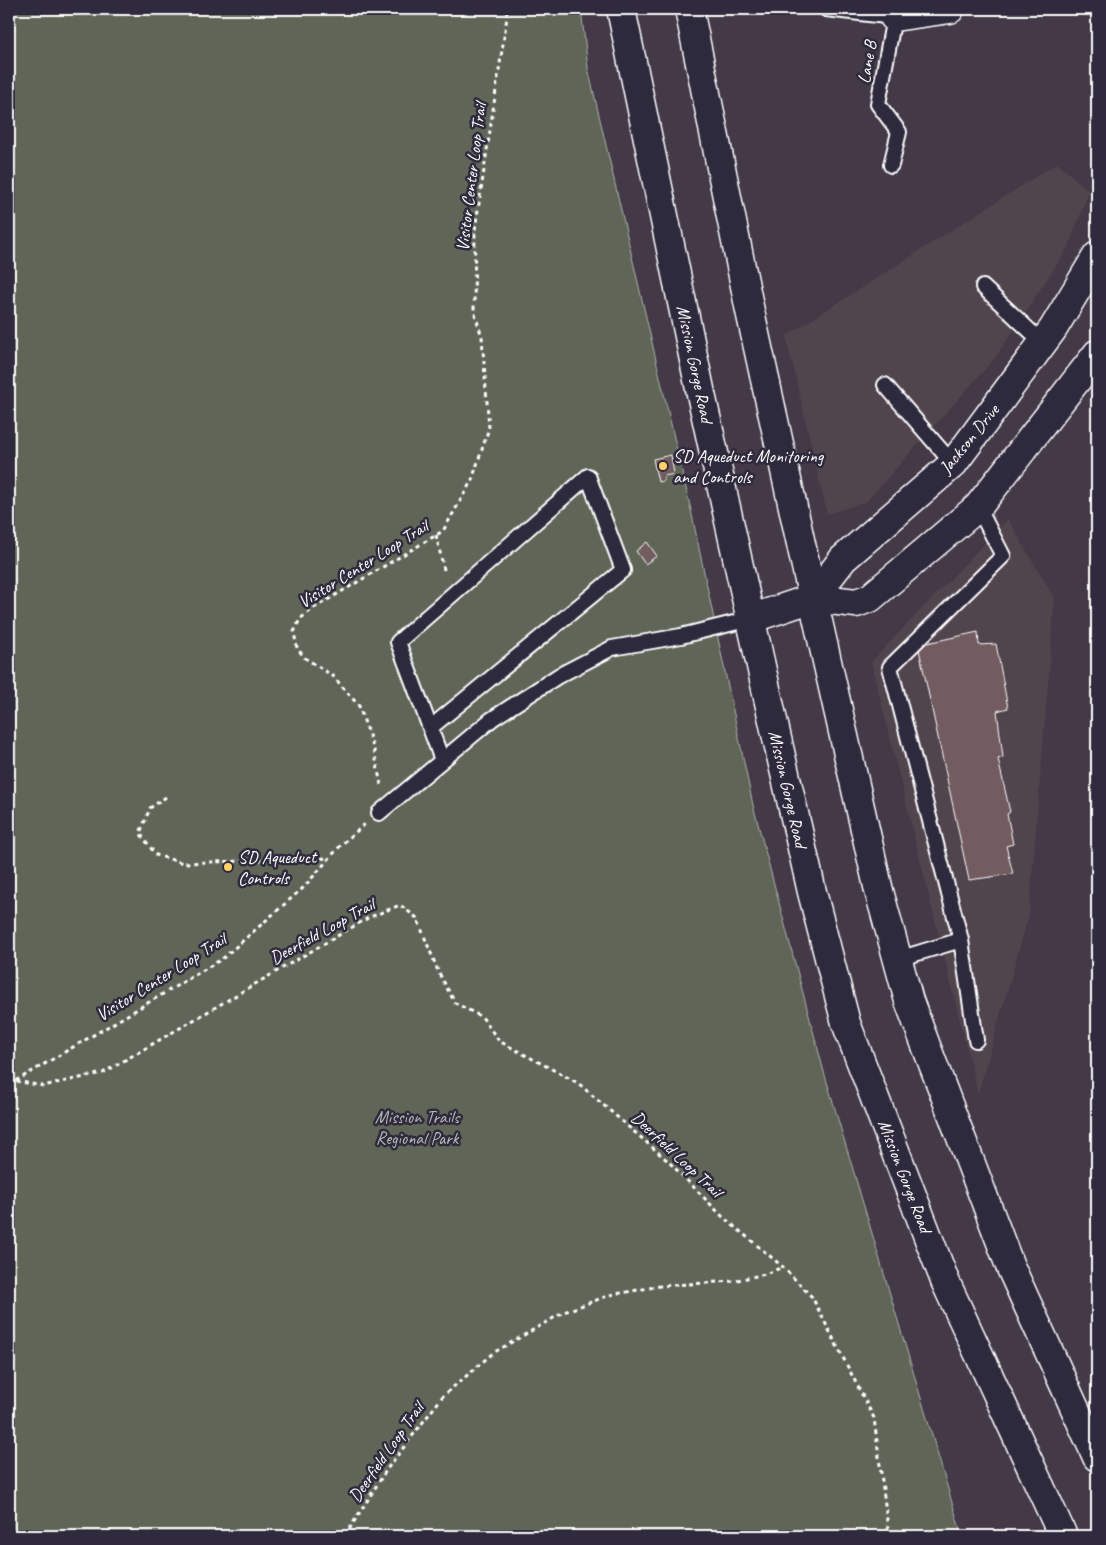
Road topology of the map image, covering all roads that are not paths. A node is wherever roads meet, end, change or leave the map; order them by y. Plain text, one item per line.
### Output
1 (621, 9) edge
2 (688, 9) edge
3 (826, 9) edge
4 (950, 9) edge
5 (890, 13) edge
6 (891, 164) dead end
7 (1097, 256) edge
8 (983, 287) dead end
9 (1043, 343) junction
10 (1097, 354) edge
11 (885, 385) dead end
12 (952, 464) junction
13 (978, 507) junction
14 (813, 598) junction
15 (750, 619) junction
16 (430, 728) junction
17 (442, 760) junction
18 (378, 813) road end
19 (961, 940) junction
20 (898, 959) junction
21 (976, 1040) dead end
22 (1097, 1456) edge
23 (1063, 1536) edge

1 - 15 main road, Mission Gorge Road
2 - 14 main road
3 - 5 lane
4 - 5 main road
5 - 6 lane, Lane B
7 - 9 main road, Jackson Drive
8 - 9 lane
9 - 12 main road, Jackson Drive
10 - 13 main road
11 - 12 lane
12 - 14 main road, Jackson Drive
13 - 14 main road
13 - 19 lane
14 - 15 main road
14 - 20 main road
15 - 17 lane
15 - 23 main road, Mission Gorge Road
16 - 16 lane
16 - 17 lane
17 - 18 lane
19 - 20 lane
19 - 21 lane
20 - 22 main road

